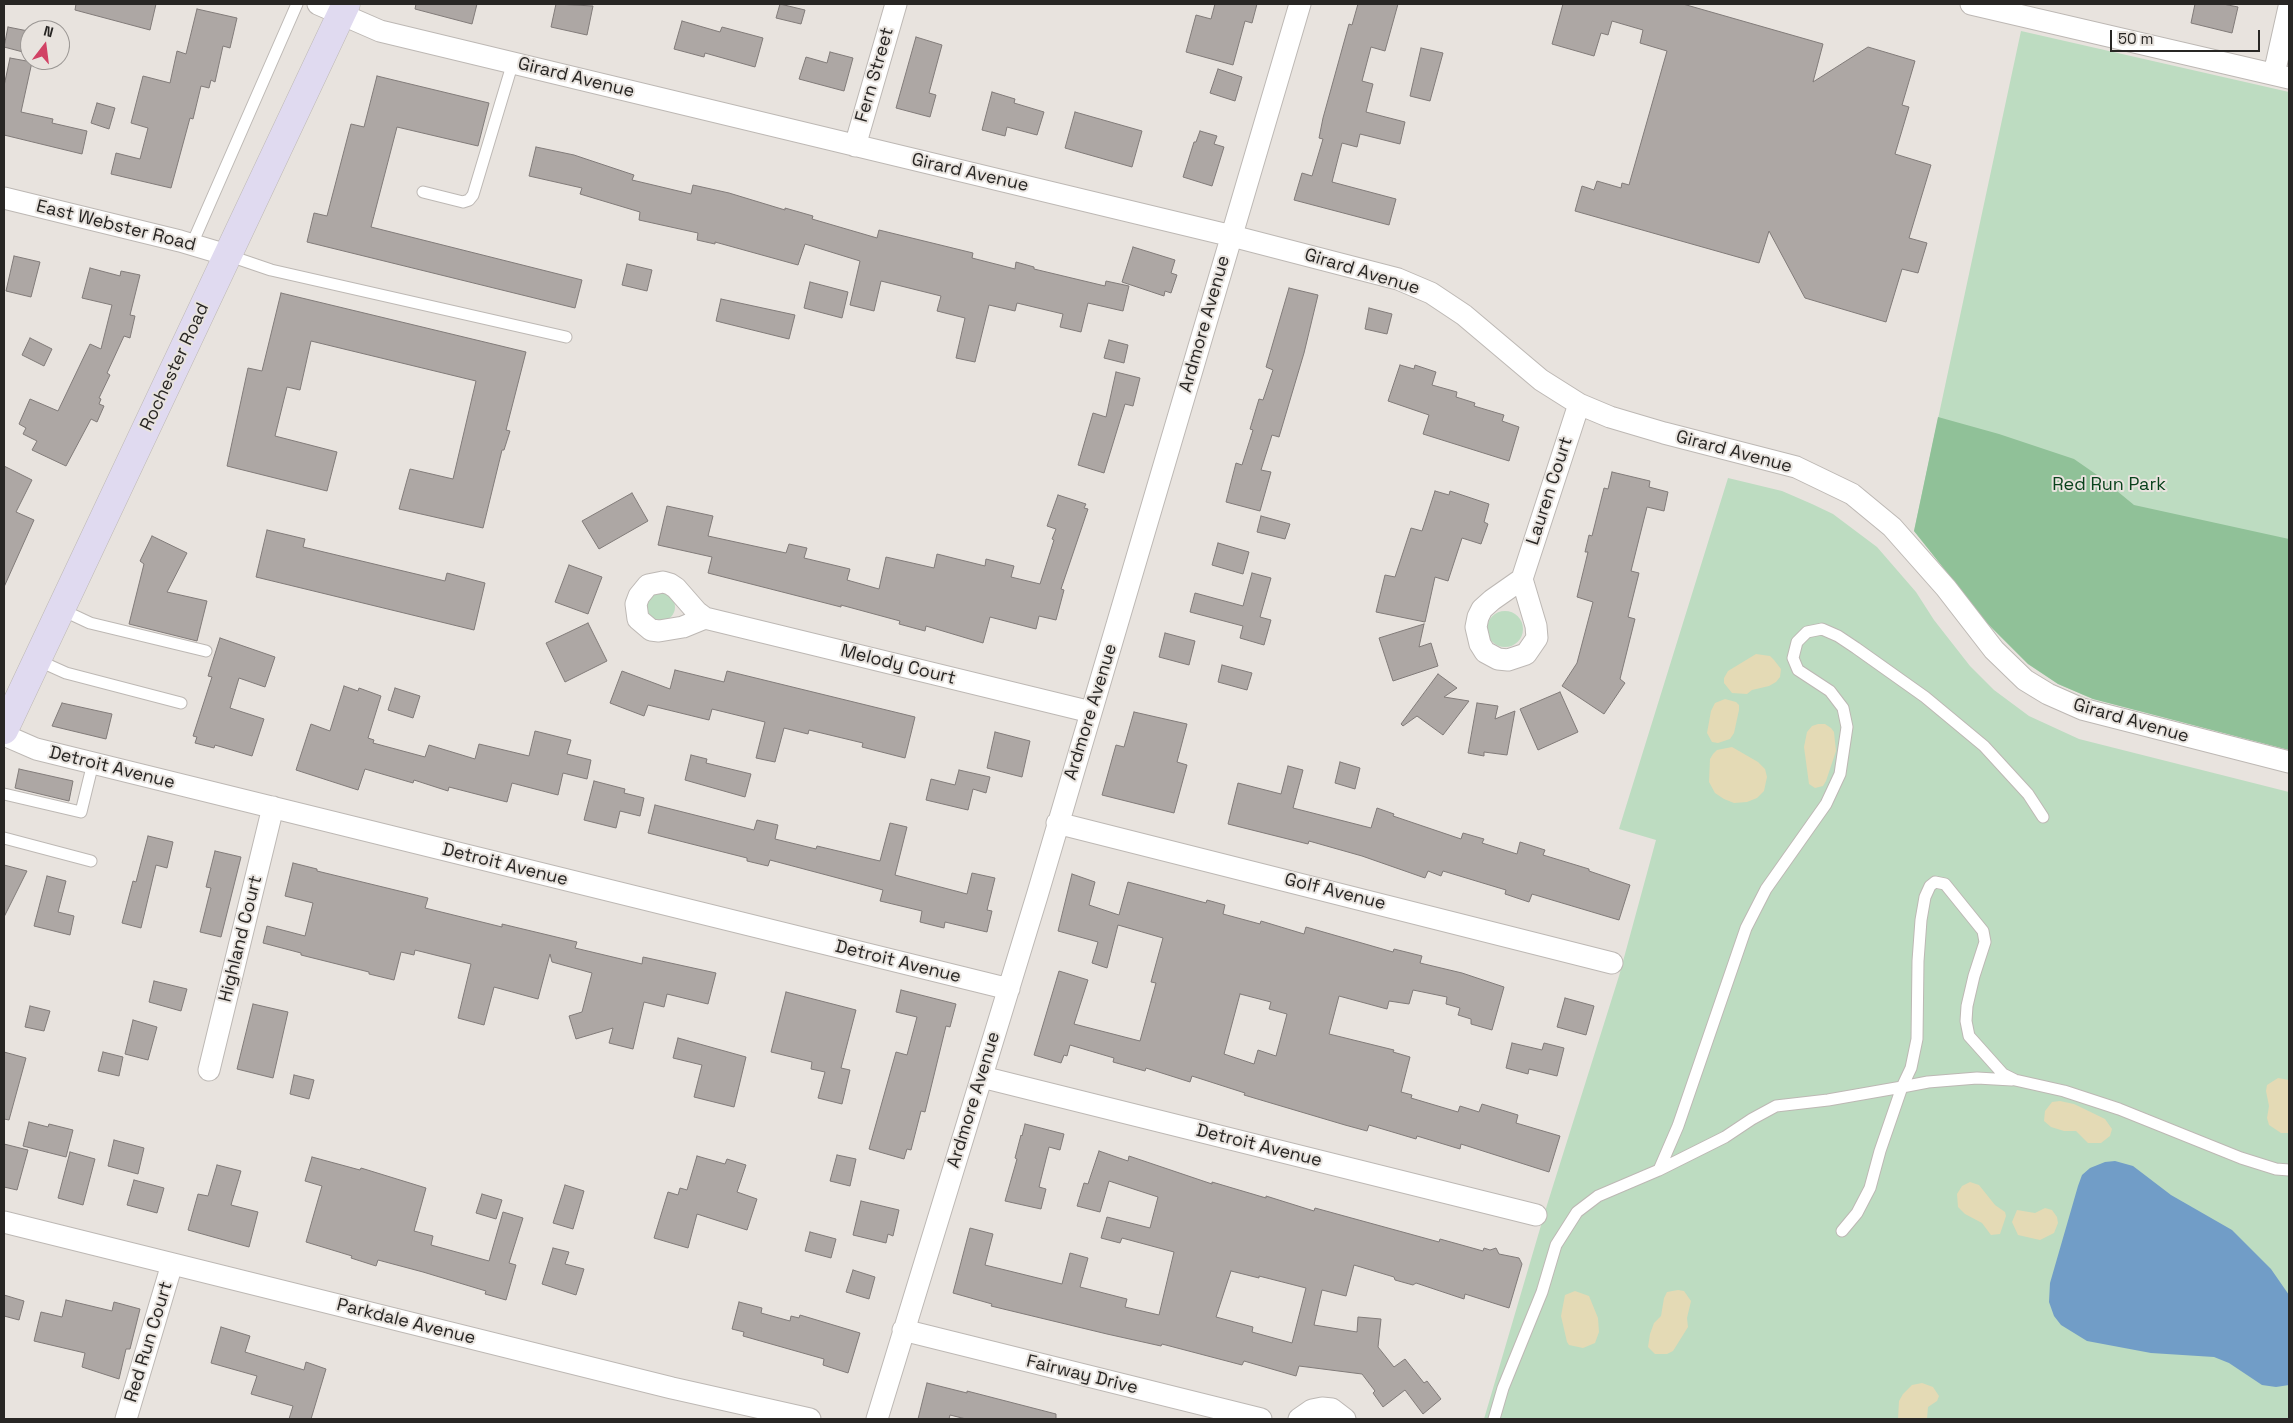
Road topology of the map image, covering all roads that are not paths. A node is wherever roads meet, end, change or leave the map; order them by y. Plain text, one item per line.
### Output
1 (297, 4) edge
2 (896, 4) edge
3 (1300, 4) edge
4 (1971, 4) edge
5 (335, 7) edge
6 (2289, 7) edge
7 (512, 62) junction
8 (2282, 76) edge
9 (855, 146) junction
10 (423, 192) dead end
11 (4, 198) edge
12 (1232, 236) junction
13 (192, 244) junction
14 (227, 255) junction
15 (566, 337) dead end
16 (1579, 404) junction
17 (1522, 578) dead end
18 (60, 609) junction
19 (705, 618) dead end
20 (206, 652) dead end
21 (37, 660) junction
22 (180, 703) dead end
23 (1091, 712) junction
24 (4, 730) edge
25 (4, 735) edge
26 (2289, 762) edge
27 (93, 763) junction
28 (4, 794) edge
29 (273, 807) junction
30 (2044, 816) dead end
31 (1057, 822) junction
32 (4, 838) edge
33 (91, 860) dead end
34 (1612, 962) dead end
35 (1009, 989) junction
36 (209, 1070) dead end
37 (982, 1077) junction
38 (2015, 1080) junction
39 (1902, 1087) junction
40 (1659, 1170) junction
41 (2289, 1170) edge
42 (1536, 1215) dead end
43 (4, 1222) edge
44 (1842, 1231) dead end
45 (172, 1264) junction
46 (903, 1330) junction
47 (126, 1419) edge
48 (810, 1419) edge
49 (877, 1419) edge
50 (1261, 1419) edge
51 (1299, 1419) edge
52 (1345, 1419) edge
53 (1494, 1419) edge

1 - 13 lane
2 - 9 street, Fern Street
3 - 12 street, Ardmore Avenue
4 - 8 street
5 - 7 street, Girard Avenue
5 - 14 main road, Rochester Road
6 - 8 street
7 - 9 street, Girard Avenue
7 - 10 lane
9 - 12 street, Girard Avenue
11 - 13 street, East Webster Road
12 - 16 street, Girard Avenue
12 - 23 street, Ardmore Avenue
13 - 14 street, East Webster Road
14 - 15 lane
14 - 18 main road, Rochester Road
16 - 17 street, Lauren Court
16 - 26 street, Girard Avenue
18 - 20 lane
18 - 21 main road, Rochester Road
19 - 23 street, Melody Court
21 - 22 lane
21 - 24 main road, Rochester Road
23 - 31 street, Ardmore Avenue
25 - 27 street, Detroit Avenue
27 - 28 lane
27 - 29 street, Detroit Avenue
29 - 35 street, Detroit Avenue
29 - 36 street, Highland Court
30 - 40 lane
31 - 34 street, Golf Avenue
31 - 35 street, Ardmore Avenue
32 - 33 lane
35 - 37 street, Ardmore Avenue
37 - 42 street, Detroit Avenue
37 - 46 street, Ardmore Avenue
38 - 39 lane
38 - 39 lane
38 - 41 lane
39 - 40 lane
39 - 44 lane
40 - 53 lane
43 - 45 street, Parkdale Avenue
45 - 47 street, Red Run Court
45 - 48 street, Parkdale Avenue
46 - 49 street, Ardmore Avenue
46 - 50 street, Fairway Drive
51 - 52 street

